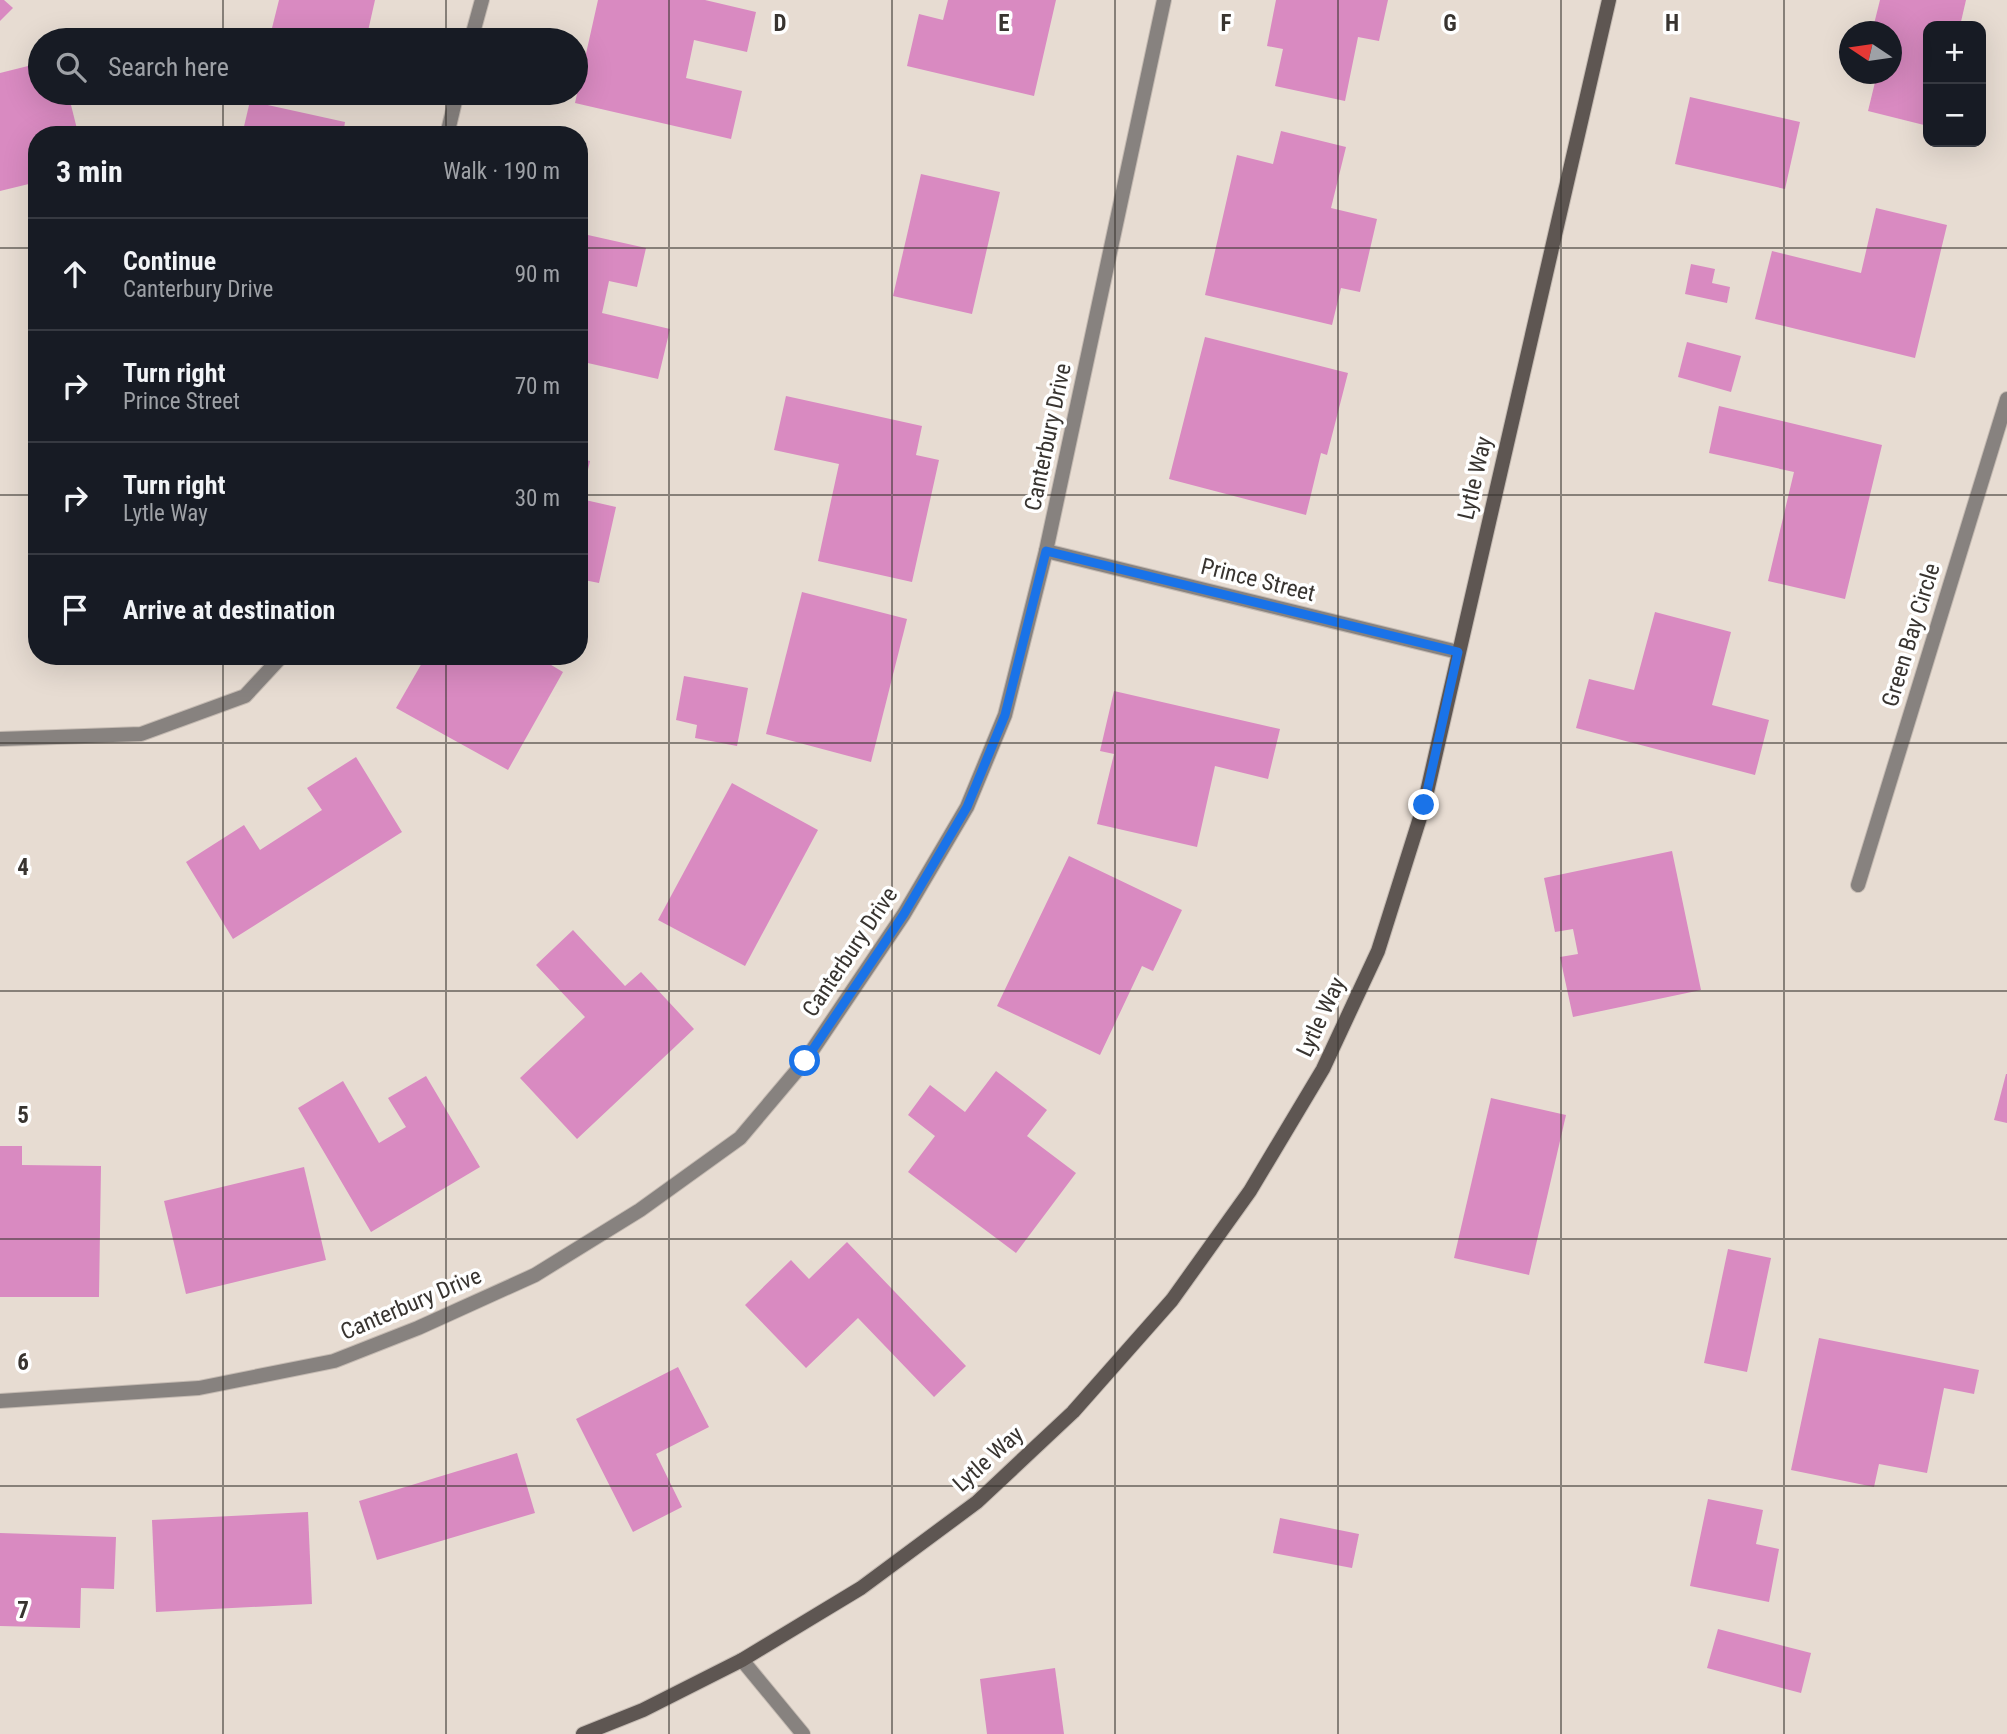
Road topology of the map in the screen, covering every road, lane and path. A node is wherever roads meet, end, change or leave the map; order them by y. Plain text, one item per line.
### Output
1 (482, 0) edge
2 (1164, 0) edge
3 (1609, 0) edge
4 (474, 28) edge
5 (454, 105) edge
6 (449, 126) edge
7 (2007, 399) edge
8 (1046, 551) junction
9 (1458, 652) junction
10 (274, 665) edge
11 (0, 739) edge
12 (1858, 885) dead end
13 (0, 1401) edge
14 (742, 1660) junction
15 (583, 1734) edge
16 (803, 1734) edge

1 - 4 street
2 - 8 street, Canterbury Drive
3 - 9 street, Lytle Way
5 - 6 street
7 - 12 street, Green Bay Circle
8 - 9 street, Prince Street
8 - 13 street, Canterbury Drive
9 - 14 street, Lytle Way
10 - 11 street
14 - 15 street, Lytle Way
14 - 16 street

